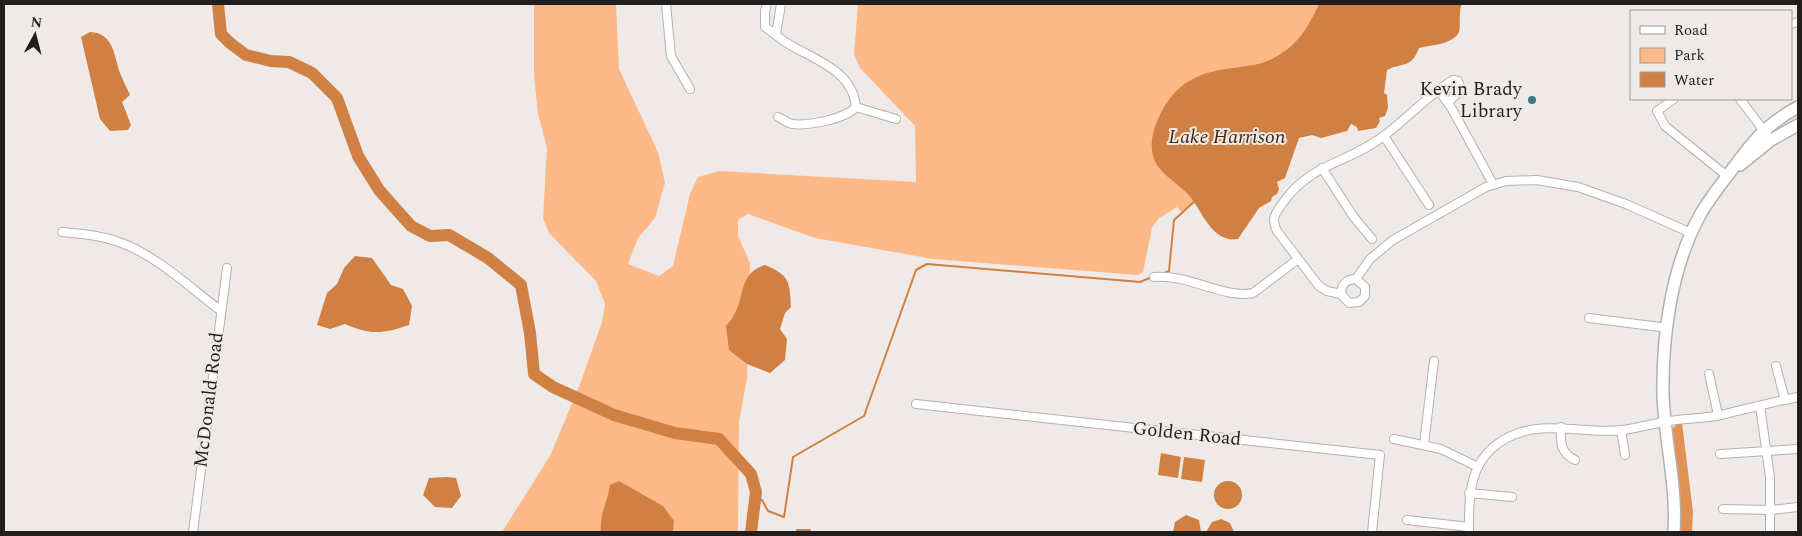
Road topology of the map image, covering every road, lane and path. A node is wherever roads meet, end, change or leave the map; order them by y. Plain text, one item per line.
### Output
1 (666, 4) edge
2 (767, 4) edge
3 (780, 4) edge
4 (776, 34) junction
5 (690, 89) dead end
6 (1438, 89) junction
7 (1673, 100) edge
8 (1741, 100) edge
9 (1448, 103) junction
10 (856, 107) junction
11 (1798, 107) edge
12 (778, 117) dead end
13 (896, 118) dead end
14 (1798, 125) edge
15 (1764, 130) junction
16 (1384, 136) junction
17 (1771, 140) junction
18 (1322, 168) junction
19 (1728, 176) junction
20 (1493, 184) junction
21 (1429, 205) dead end
22 (62, 232) dead end
23 (1691, 233) junction
24 (1372, 239) dead end
25 (1298, 259) junction
26 (227, 268) dead end
27 (1154, 277) dead end
28 (1356, 279) junction
29 (1341, 294) junction
30 (220, 310) junction
31 (1589, 318) dead end
32 (1668, 328) junction
33 (1434, 361) dead end
34 (1776, 366) dead end
35 (1709, 374) dead end
36 (1798, 397) edge
37 (1785, 400) junction
38 (916, 404) dead end
39 (1760, 406) junction
40 (1718, 415) junction
41 (1665, 422) junction
42 (1561, 427) junction
43 (1621, 430) junction
44 (1394, 439) dead end
45 (1424, 444) junction
46 (1798, 449) edge
47 (1768, 450) junction
48 (1720, 454) dead end
49 (1625, 455) dead end
50 (1575, 460) dead end
51 (1478, 467) junction
52 (1469, 493) junction
53 (1512, 497) dead end
54 (1798, 507) edge
55 (1723, 509) dead end
56 (1772, 510) junction
57 (1407, 520) dead end
58 (1469, 529) edge
59 (193, 532) edge
60 (1372, 532) edge
61 (1674, 532) edge
62 (1770, 532) edge

1 - 5 street
2 - 4 street
3 - 4 street
4 - 10 street
6 - 9 street
6 - 9 street
6 - 16 street
7 - 19 street
8 - 15 street
9 - 20 street
10 - 12 street
10 - 13 street
11 - 15 street
14 - 17 street
15 - 17 street
15 - 19 street
16 - 18 street
16 - 21 street
17 - 19 street
18 - 24 street
18 - 25 street
19 - 23 street
20 - 23 street
20 - 28 street
22 - 30 street
23 - 32 street
25 - 27 street
25 - 29 street
26 - 30 street, McDonald Road
28 - 29 street
28 - 29 street
30 - 59 street, McDonald Road
31 - 32 street
32 - 41 street
33 - 45 street
34 - 37 street
35 - 40 street
36 - 37 street
37 - 39 street
38 - 60 street, Golden Road
39 - 40 street
39 - 47 street
40 - 41 street
41 - 43 street
41 - 61 street
42 - 43 street
42 - 50 street
42 - 51 street
43 - 49 street
44 - 45 street
45 - 51 street
46 - 47 street
47 - 48 street
47 - 56 street
51 - 52 street
52 - 53 street
52 - 58 street
54 - 56 street
55 - 56 street
56 - 62 street
57 - 58 street

